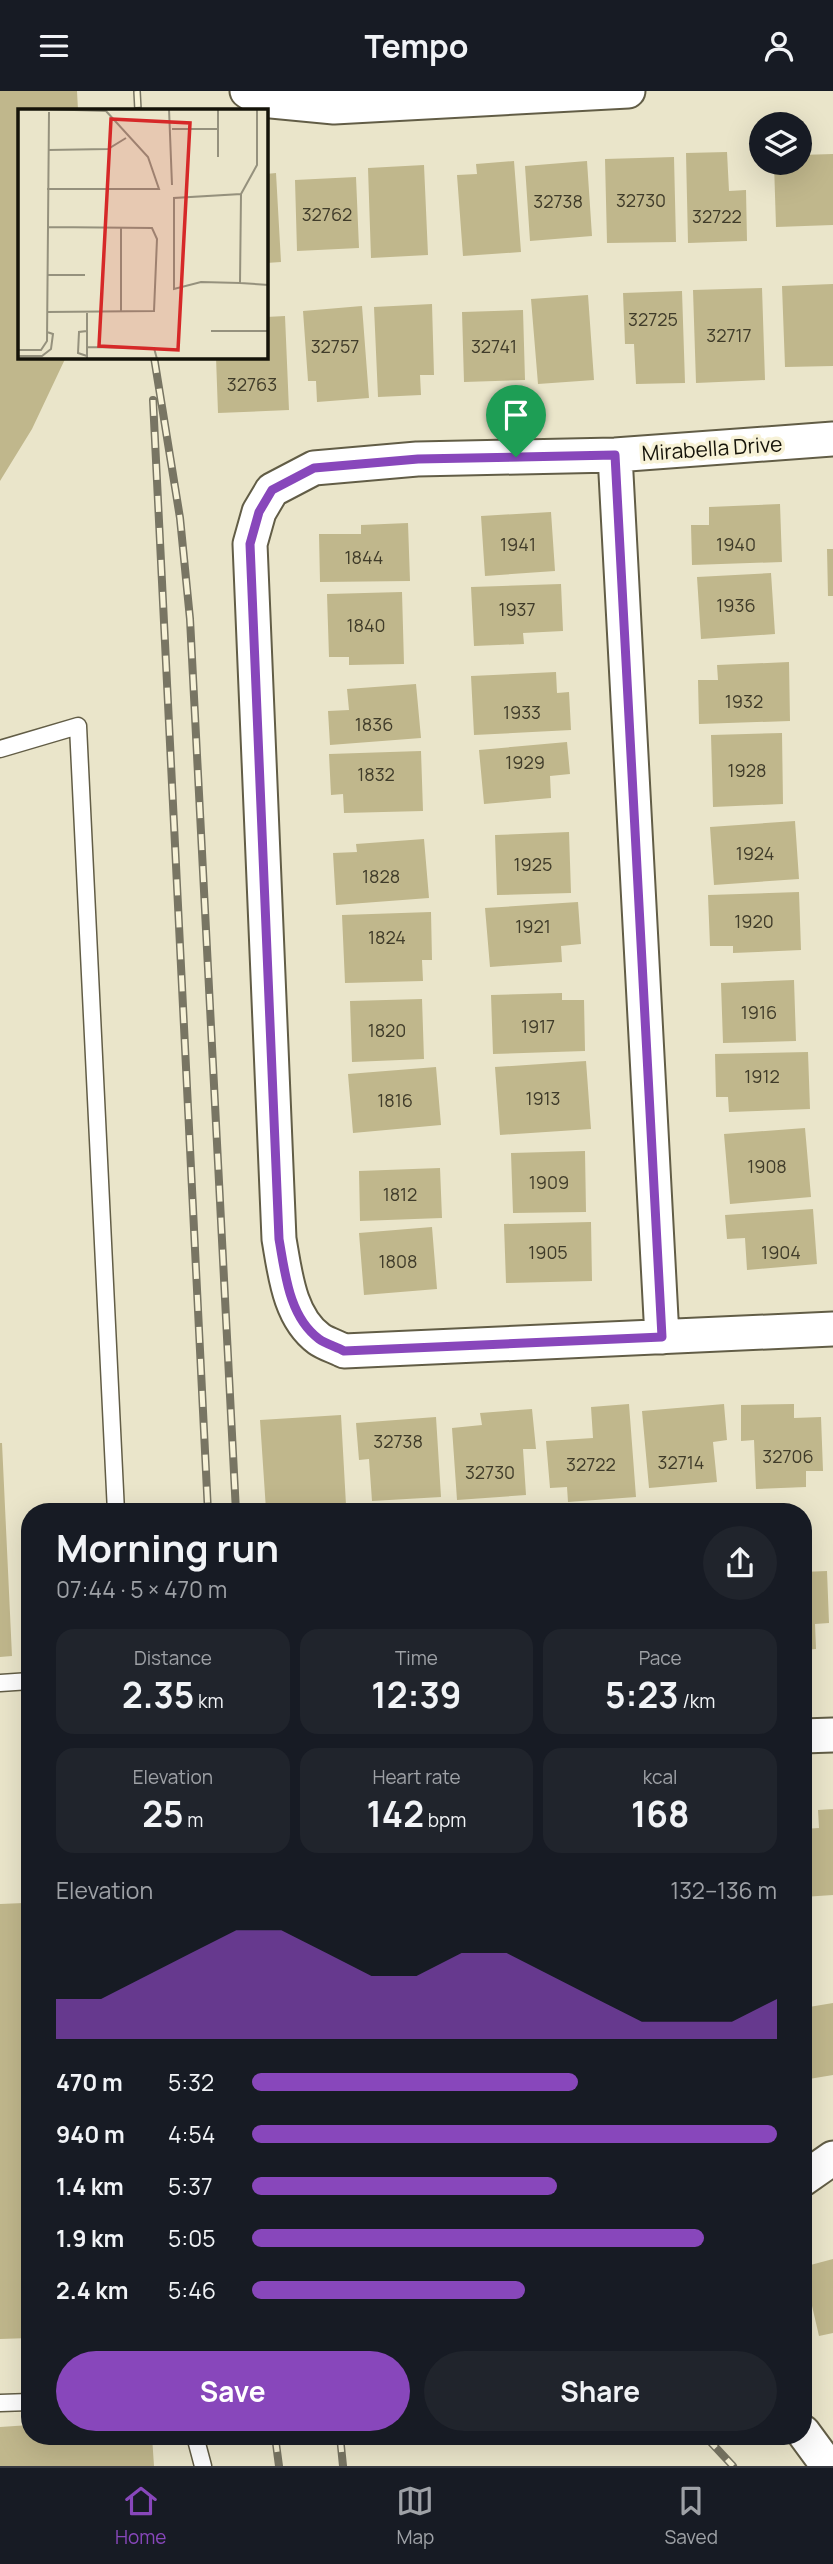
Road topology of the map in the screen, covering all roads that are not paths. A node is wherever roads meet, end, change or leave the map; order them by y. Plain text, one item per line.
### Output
1 (247, 91) edge
2 (628, 91) edge
3 (833, 439) edge
4 (615, 455) junction
5 (0, 749) edge
6 (833, 1329) edge
7 (662, 1337) junction
8 (116, 1503) edge
9 (21, 1682) edge
10 (0, 1683) edge
11 (833, 1735) edge
12 (812, 1736) edge
13 (833, 2158) edge
14 (812, 2173) edge
15 (21, 2402) edge
16 (0, 2403) edge
17 (812, 2444) edge
18 (197, 2445) edge
19 (203, 2466) edge
20 (828, 2466) edge

1 - 2 street
3 - 4 street, Mirabella Drive
4 - 7 street
4 - 7 street, Mirabella Drive
5 - 8 lane
6 - 7 street
9 - 10 lane
11 - 12 street
13 - 14 street
15 - 16 lane
17 - 20 street
18 - 19 lane

